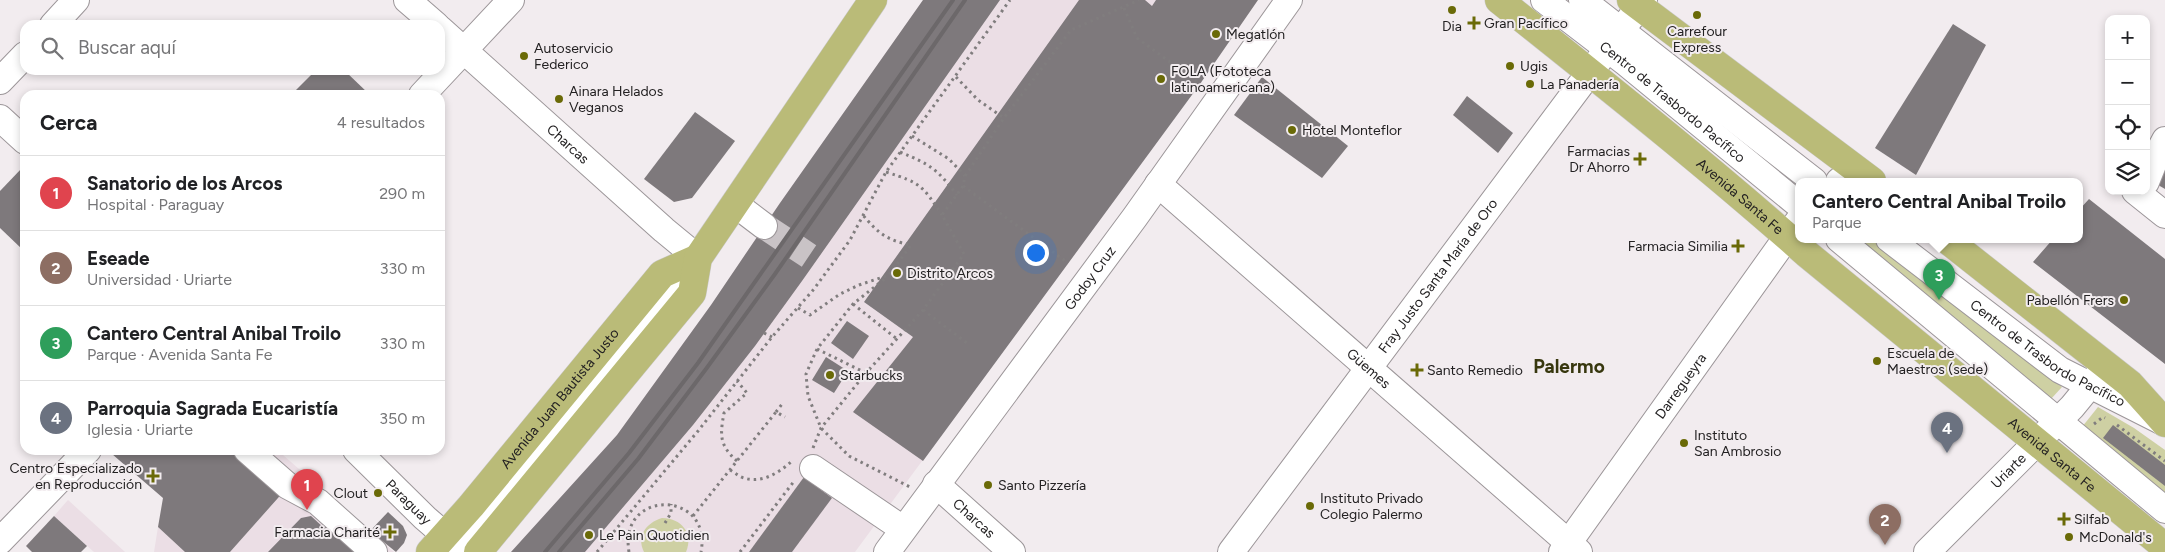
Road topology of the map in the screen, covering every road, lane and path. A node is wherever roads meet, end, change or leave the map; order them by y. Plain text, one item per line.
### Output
1 (76, 0) edge
2 (408, 0) edge
3 (511, 0) edge
4 (873, 0) edge
5 (1010, 0) edge
6 (1139, 0) edge
7 (1288, 0) edge
8 (1499, 0) edge
9 (1544, 0) edge
10 (1582, 0) edge
11 (1638, 2) edge
12 (1124, 8) junction
13 (58, 20) edge
14 (430, 20) edge
15 (445, 33) edge
16 (1614, 40) junction
17 (464, 50) junction
18 (20, 60) edge
19 (445, 70) edge
20 (1591, 72) junction
21 (441, 75) edge
22 (956, 77) junction
23 (0, 81) edge
24 (427, 90) edge
25 (1220, 96) junction
26 (0, 118) edge
27 (1004, 118) junction
28 (20, 136) edge
29 (912, 136) junction
30 (2165, 140) edge
31 (900, 152) junction
32 (2150, 170) edge
33 (886, 172) junction
34 (964, 176) junction
35 (1810, 178) edge
36 (1867, 178) edge
37 (1158, 184) junction
38 (963, 186) junction
39 (957, 195) junction
40 (2146, 195) edge
41 (1795, 201) edge
42 (735, 204) junction
43 (862, 214) junction
44 (942, 215) junction
45 (2165, 215) edge
46 (764, 226) tunnel mouth
47 (1793, 228) edge
48 (1810, 243) edge
49 (1844, 243) edge
50 (1894, 243) edge
51 (1951, 243) edge
52 (698, 258) junction
53 (1068, 263) dead end
54 (889, 275) junction
55 (853, 304) junction
56 (798, 308) junction
57 (923, 310) junction
58 (764, 332) dead end
59 (772, 337) junction
60 (897, 339) junction
61 (967, 343) dead end
62 (817, 349) junction
63 (2106, 365) junction
64 (1369, 368) junction
65 (866, 373) junction
66 (737, 381) junction
67 (2088, 386) junction
68 (782, 404) dead end
69 (776, 412) junction
70 (784, 417) dead end
71 (2109, 420) dead end
72 (2058, 421) junction
73 (2114, 422) dead end
74 (2165, 423) edge
75 (2093, 425) dead end
76 (821, 428) junction
77 (2037, 442) junction
78 (83, 455) edge
79 (254, 455) edge
80 (361, 455) edge
81 (737, 460) junction
82 (2165, 461) edge
83 (804, 464) junction
84 (730, 470) junction
85 (905, 483) dead end
86 (936, 484) junction
87 (671, 504) junction
88 (2165, 510) edge
89 (631, 512) junction
90 (637, 516) junction
91 (693, 516) junction
92 (665, 523) dead end
93 (903, 530) junction
94 (0, 541) edge
95 (2165, 547) edge
96 (456, 549) edge
97 (1570, 549) edge
98 (374, 552) edge
99 (597, 552) edge
100 (629, 552) edge
101 (701, 552) edge
102 (740, 552) edge
103 (887, 552) edge
104 (1012, 552) edge
105 (1230, 552) edge
106 (1927, 552) edge

1 - 13 street
2 - 14 street
3 - 17 street
4 - 42 main road
5 - 22 path
6 - 12 path
7 - 25 street, Godoy Cruz
8 - 20 main road, Avenida Santa Fe
9 - 16 street, Centro de Trasbordo Pacífico
10 - 16 street, Centro de Trasbordo Pacífico
11 - 16 street, Fray Justo Santa María de Oro
11 - 36 main road
12 - 25 path
12 - 27 path
15 - 17 street, Charcas
16 - 20 street, Fray Justo Santa María de Oro
16 - 35 street, Centro de Trasbordo Pacífico
16 - 41 street, Centro de Trasbordo Pacífico
17 - 19 street
17 - 52 street, Charcas
18 - 23 street
20 - 47 main road, Avenida Santa Fe
20 - 64 street, Fray Justo Santa María de Oro
21 - 24 street
22 - 27 path
22 - 29 path
25 - 37 street, Godoy Cruz
26 - 28 street
27 - 34 path
29 - 31 path
29 - 34 path
30 - 32 street
31 - 33 path
31 - 39 path
33 - 43 path
33 - 44 path
34 - 38 path
37 - 64 street, Güemes
37 - 86 street, Godoy Cruz
38 - 39 path
38 - 53 path
39 - 44 path
40 - 45 street
42 - 46 street
42 - 52 main road
43 - 54 path
43 - 56 path
44 - 57 path
47 - 97 street, Darregueyra
48 - 77 main road, Avenida Santa Fe
49 - 72 street
50 - 67 street, Centro de Trasbordo Pacífico
51 - 63 main road
52 - 96 main road, Avenida Juan Bautista Justo
52 - 96 main road
54 - 55 path
54 - 56 path
55 - 60 path
55 - 62 path
56 - 59 path
57 - 60 path
57 - 61 path
58 - 59 path
59 - 66 path
60 - 65 path
62 - 65 path
62 - 76 path
63 - 67 street, Uriarte
63 - 74 main road
64 - 97 street, Güemes
64 - 105 street, Fray Justo Santa María de Oro
65 - 76 path
66 - 81 path
66 - 89 path
67 - 72 street, Uriarte
67 - 74 street, Centro de Trasbordo Pacífico
68 - 69 path
69 - 70 path
69 - 81 path
71 - 75 path
72 - 77 street, Uriarte
72 - 88 street
73 - 82 path
76 - 83 path
76 - 85 path
77 - 95 main road, Avenida Santa Fe
77 - 106 street, Uriarte
78 - 94 street
79 - 98 street
80 - 96 street, Paraguay
81 - 84 path
83 - 84 path
83 - 93 street
83 - 102 path
84 - 91 path
86 - 93 street, Godoy Cruz
86 - 104 street, Charcas
87 - 90 path
87 - 91 path
87 - 92 path
89 - 90 path
89 - 99 path
90 - 100 path
91 - 101 path
93 - 103 street, Godoy Cruz

